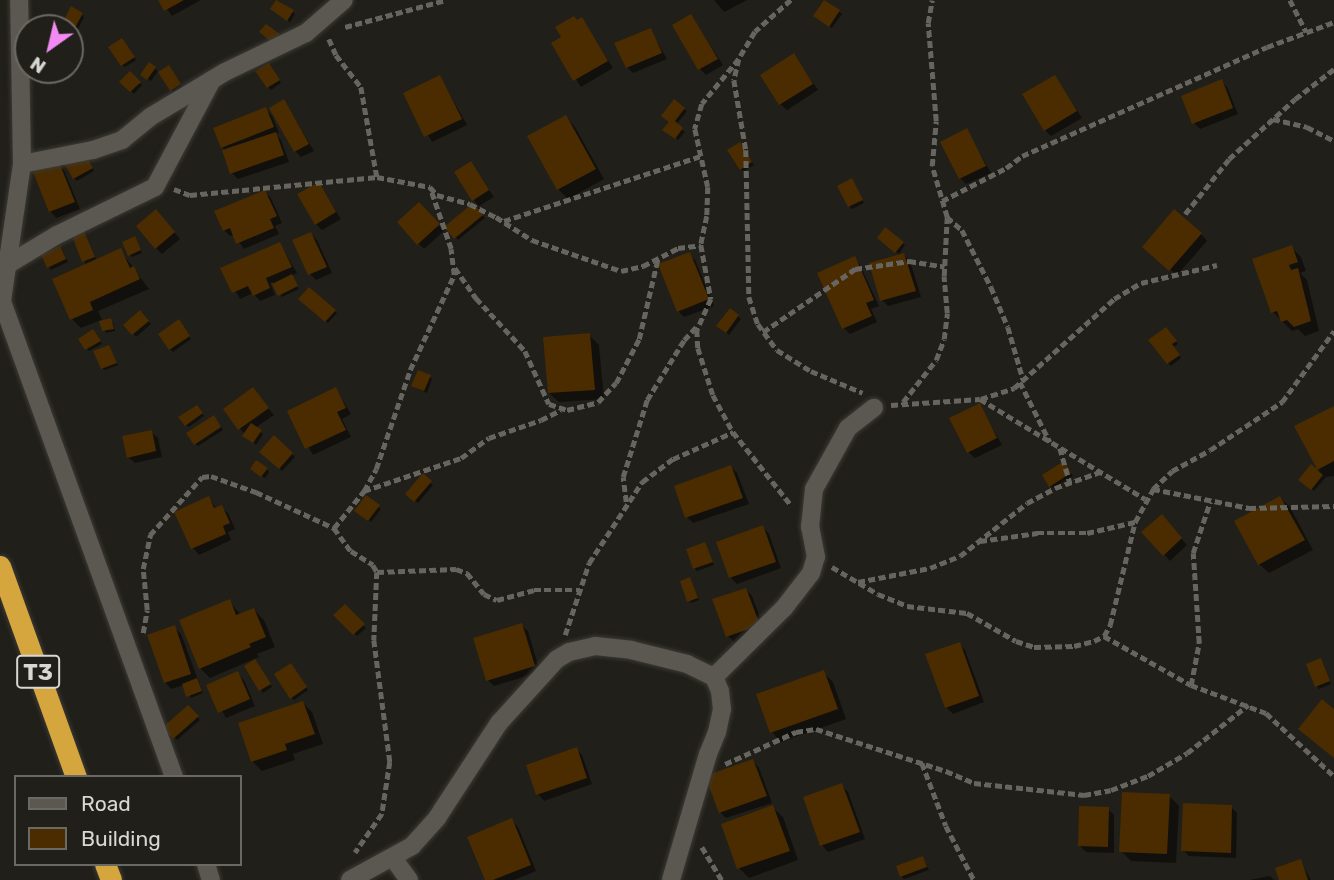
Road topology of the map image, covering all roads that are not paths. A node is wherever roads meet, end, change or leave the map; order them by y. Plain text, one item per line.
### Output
1 (19, 0) edge
2 (344, 0) edge
3 (212, 80) junction
4 (22, 164) junction
5 (7, 265) junction
6 (1, 299) edge
7 (879, 407) road end
8 (0, 566) edge
9 (714, 677) junction
10 (75, 775) edge
11 (173, 775) edge
12 (393, 858) junction
13 (350, 880) edge
14 (409, 880) edge
15 (671, 880) edge

1 - 4 street
2 - 3 street
3 - 4 street
3 - 5 street
4 - 5 street
5 - 6 street
6 - 11 street
7 - 9 street
8 - 10 highway, T3
9 - 12 street
9 - 15 street
12 - 13 street
12 - 14 street

